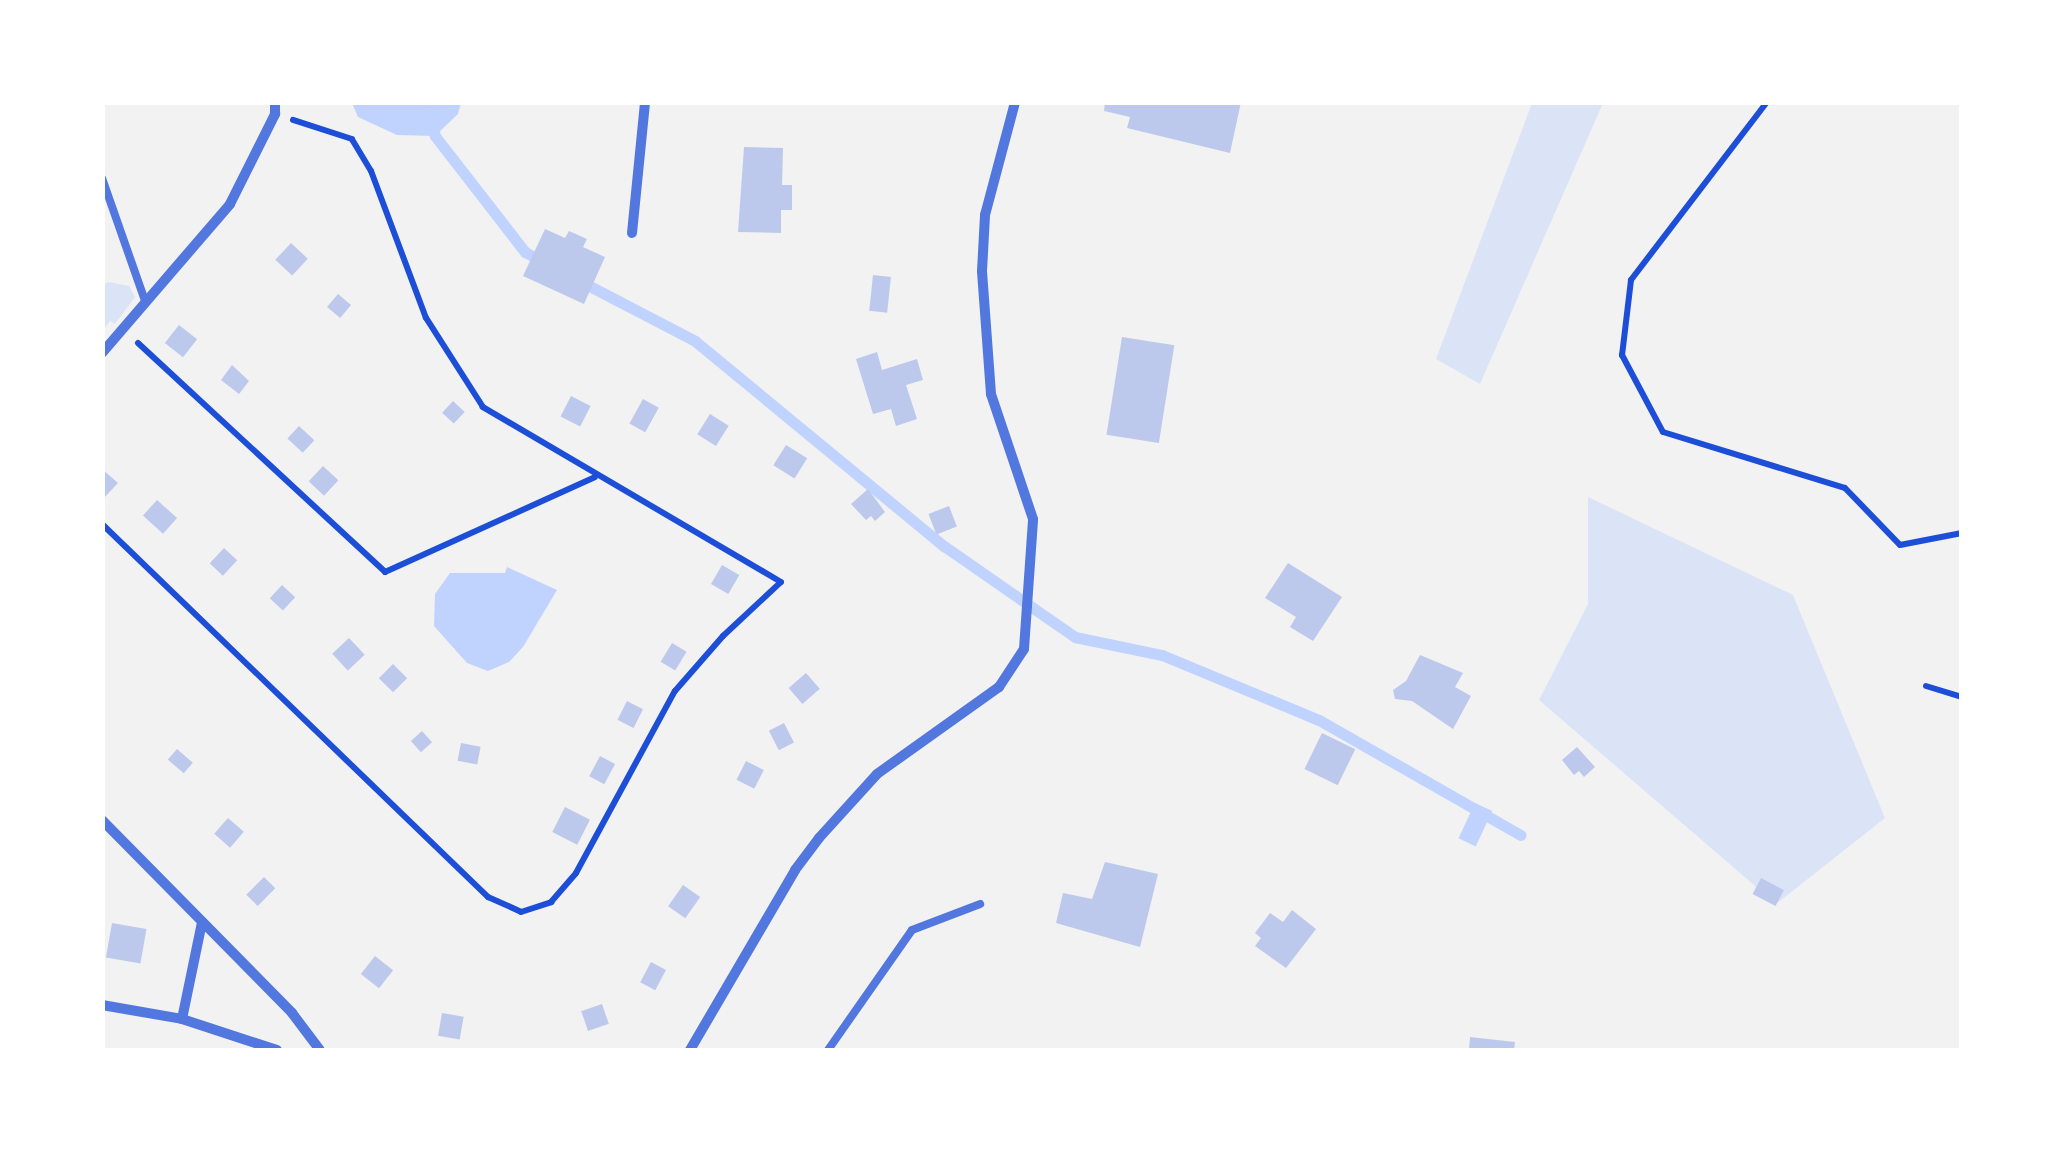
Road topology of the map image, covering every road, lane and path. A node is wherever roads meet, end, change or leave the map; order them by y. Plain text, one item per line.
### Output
1 (645, 102) edge
2 (1015, 102) edge
3 (1767, 102) edge
4 (275, 108) edge
5 (102, 178) edge
6 (632, 234) dead end
7 (145, 301) junction
8 (122, 329) junction
9 (102, 353) edge
10 (595, 477) junction
11 (102, 524) edge
12 (1962, 533) edge
13 (1926, 686) dead end
14 (1962, 697) edge
15 (102, 820) edge
16 (980, 904) dead end
17 (202, 922) junction
18 (102, 1005) edge
19 (182, 1019) junction
20 (276, 1050) edge
21 (320, 1050) edge
22 (690, 1050) edge
23 (828, 1050) edge

1 - 6 street
2 - 22 street
3 - 12 path
4 - 7 street
4 - 10 path
5 - 7 lane
7 - 8 street
8 - 9 street
8 - 10 path
10 - 11 path
13 - 14 path
15 - 17 street
16 - 23 lane
17 - 19 street
17 - 21 street
18 - 19 street
19 - 20 street

